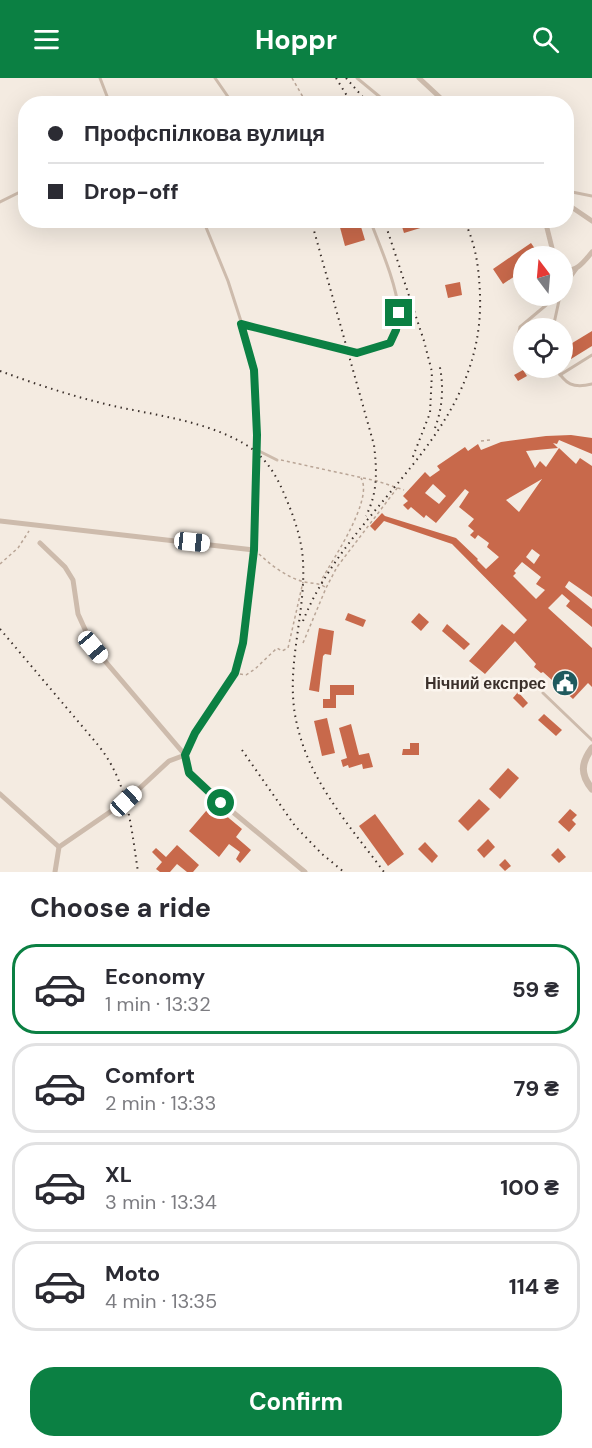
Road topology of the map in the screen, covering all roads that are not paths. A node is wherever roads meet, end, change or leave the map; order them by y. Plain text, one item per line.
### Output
1 (100, 78) edge
2 (215, 78) edge
3 (357, 78) edge
4 (419, 78) edge
5 (107, 96) edge
6 (227, 96) edge
7 (379, 96) edge
8 (438, 96) edge
9 (574, 192) edge
10 (18, 193) edge
11 (592, 196) edge
12 (0, 202) edge
13 (574, 209) edge
14 (592, 221) edge
15 (206, 228) edge
16 (373, 228) edge
17 (547, 228) edge
18 (552, 246) edge
19 (592, 252) edge
20 (578, 268) junction
21 (573, 270) edge
22 (573, 275) edge
23 (546, 306) edge
24 (531, 318) edge
25 (241, 324) junction
26 (592, 355) edge
27 (573, 367) edge
28 (562, 378) edge
29 (592, 384) edge
30 (256, 450) junction
31 (277, 460) road end
32 (0, 521) edge
33 (40, 543) dead end
34 (254, 550) junction
35 (543, 693) dead end
36 (592, 740) edge
37 (592, 748) edge
38 (185, 755) junction
39 (592, 789) edge
40 (0, 794) edge
41 (59, 847) junction
42 (55, 872) edge
43 (305, 872) edge

1 - 5 lane
2 - 6 lane
3 - 7 lane
4 - 8 street
9 - 11 lane
10 - 12 lane
13 - 14 street
15 - 25 lane
16 - 25 lane
17 - 18 street
19 - 20 street
20 - 21 street
20 - 22 lane
23 - 24 lane
25 - 30 lane
26 - 27 lane
28 - 29 lane
30 - 31 lane
30 - 34 lane
32 - 34 street
33 - 38 street
34 - 38 street
35 - 36 lane
37 - 39 street
38 - 41 street
38 - 43 street
40 - 41 street
41 - 42 street

